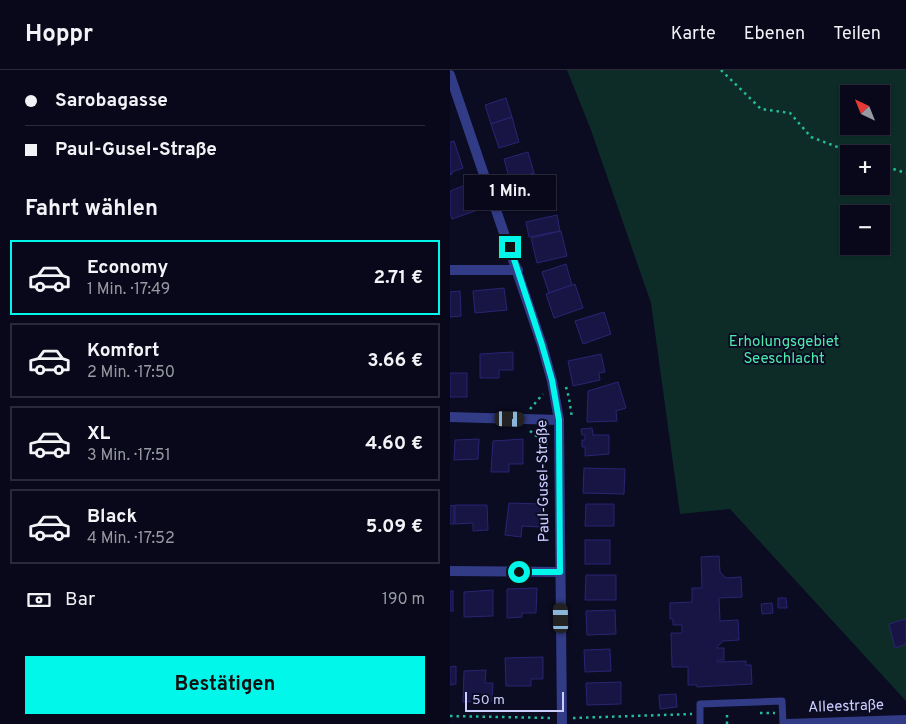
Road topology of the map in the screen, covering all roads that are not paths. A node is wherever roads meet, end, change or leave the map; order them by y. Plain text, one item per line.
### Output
1 (450, 75) edge
2 (453, 90) edge
3 (450, 270) edge
4 (518, 270) junction
5 (450, 418) edge
6 (559, 420) junction
7 (450, 571) edge
8 (560, 572) junction
9 (906, 720) edge
10 (558, 721) edge
11 (700, 724) edge
12 (785, 724) edge

1 - 2 street, Paul-Gusel-Straße
2 - 4 street, Paul-Gusel-Straße
3 - 4 street
4 - 6 street, Paul-Gusel-Straße
5 - 6 street
6 - 8 street, Paul-Gusel-Straße
7 - 8 street
8 - 10 street, Paul-Gusel-Straße
9 - 12 street, Alleestraße
11 - 12 lane

